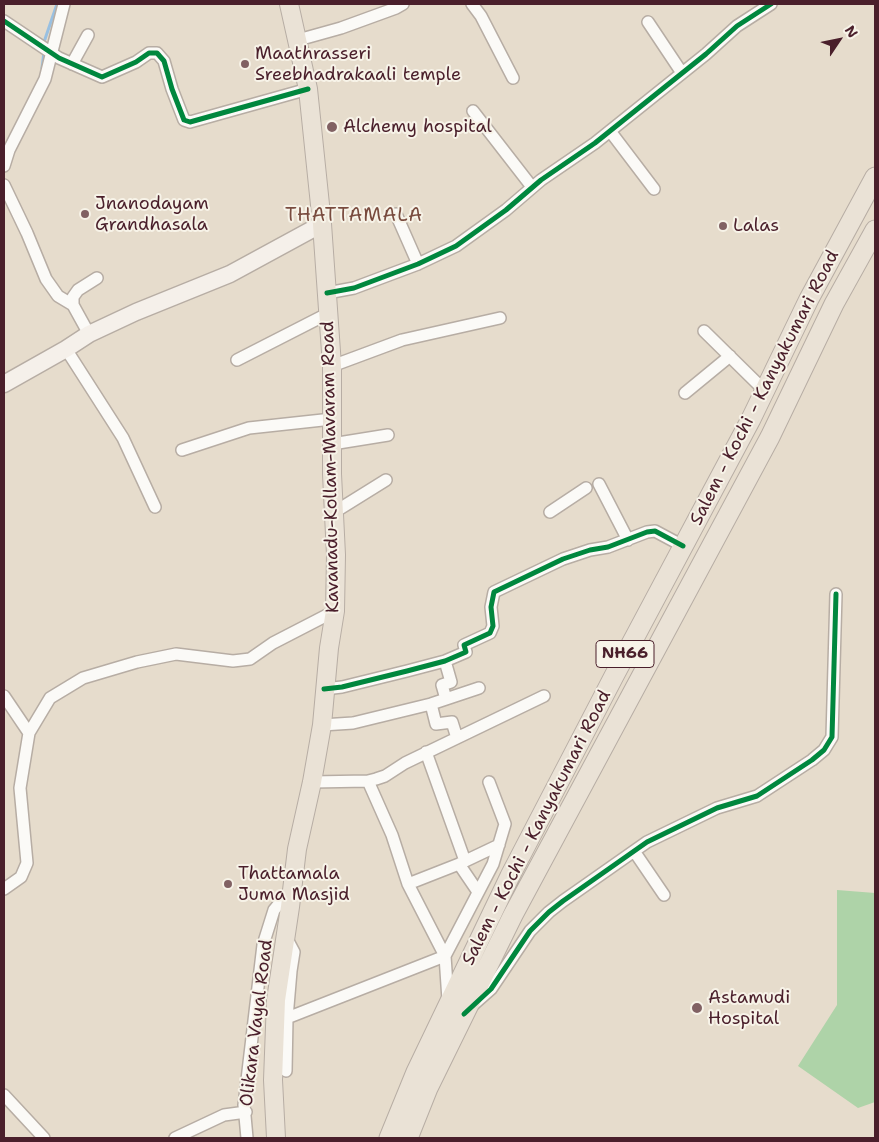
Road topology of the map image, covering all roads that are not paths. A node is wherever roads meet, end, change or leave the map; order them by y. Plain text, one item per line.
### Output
1 (64, 4) edge
2 (288, 4) edge
3 (402, 4) edge
4 (472, 4) edge
5 (771, 4) edge
6 (4, 21) edge
7 (648, 22) dead end
8 (88, 34) dead end
9 (298, 40) junction
10 (52, 52) junction
11 (72, 64) junction
12 (682, 73) junction
13 (513, 78) dead end
14 (308, 89) junction
15 (473, 111) dead end
16 (610, 131) junction
17 (4, 166) edge
18 (875, 176) edge
19 (4, 185) edge
20 (532, 187) junction
21 (654, 189) dead end
22 (396, 214) dead end
23 (322, 224) junction
24 (875, 230) edge
25 (418, 264) junction
26 (97, 278) dead end
27 (327, 294) junction
28 (73, 305) junction
29 (329, 313) junction
30 (500, 318) dead end
31 (704, 331) dead end
32 (90, 334) junction
33 (66, 349) junction
34 (730, 356) junction
35 (237, 360) dead end
36 (332, 366) junction
37 (4, 384) edge
38 (765, 391) junction
39 (685, 393) dead end
40 (332, 420) junction
41 (388, 434) dead end
42 (332, 444) junction
43 (182, 450) dead end
44 (386, 480) dead end
45 (599, 484) dead end
46 (586, 488) dead end
47 (155, 507) dead end
48 (550, 512) dead end
49 (334, 513) junction
50 (628, 540) junction
51 (683, 546) junction
52 (836, 594) dead end
53 (335, 610) junction
54 (445, 661) junction
55 (479, 688) dead end
56 (324, 690) junction
57 (4, 696) edge
58 (544, 696) dead end
59 (446, 699) junction
60 (431, 704) junction
61 (322, 725) junction
62 (28, 733) junction
63 (458, 738) junction
64 (426, 752) junction
65 (368, 781) junction
66 (312, 782) junction
67 (489, 782) dead end
68 (499, 845) junction
69 (634, 851) junction
70 (462, 862) junction
71 (408, 884) junction
72 (293, 886) junction
73 (4, 889) edge
74 (478, 892) junction
75 (664, 895) dead end
76 (285, 935) junction
77 (445, 956) junction
78 (456, 1008) junction
79 (287, 1018) junction
80 (286, 1071) dead end
81 (4, 1095) edge
82 (246, 1112) junction
83 (44, 1138) edge
84 (175, 1138) edge
85 (247, 1138) edge
86 (276, 1138) edge
87 (389, 1138) edge
88 (408, 1138) edge

1 - 10 street
2 - 9 main road, Kavanadu-Kollam-Mavaram Road
3 - 9 street
4 - 13 street
5 - 12 street
6 - 10 street
7 - 12 street
8 - 11 street
9 - 14 main road, Kavanadu-Kollam-Mavaram Road
10 - 11 street
10 - 17 street
11 - 14 street
12 - 16 street
14 - 23 main road, Kavanadu-Kollam-Mavaram Road
15 - 20 street
16 - 20 street
16 - 21 street
18 - 38 highway, Salem - Kochi - Kanyakumari Road / NH66
19 - 28 street
20 - 25 street
22 - 25 street
23 - 27 main road, Kavanadu-Kollam-Mavaram Road
23 - 32 main road
24 - 78 highway, Salem - Kochi - Kanyakumari Road / NH66
25 - 27 street
26 - 28 street
27 - 29 main road, Kavanadu-Kollam-Mavaram Road
28 - 32 street
29 - 35 street
29 - 36 main road, Kavanadu-Kollam-Mavaram Road
30 - 36 street
31 - 34 street
32 - 33 main road
33 - 37 main road
33 - 47 street
34 - 38 street
34 - 39 street
36 - 40 main road, Kavanadu-Kollam-Mavaram Road
38 - 51 highway, Salem - Kochi - Kanyakumari Road / NH66
40 - 42 main road, Kavanadu-Kollam-Mavaram Road
40 - 43 street
41 - 42 street
42 - 49 main road, Kavanadu-Kollam-Mavaram Road
44 - 49 street
45 - 50 street
46 - 48 street
49 - 53 main road, Kavanadu-Kollam-Mavaram Road
50 - 51 street
50 - 54 street
51 - 78 highway, Salem - Kochi - Kanyakumari Road / NH66
52 - 69 street
53 - 56 main road, Kavanadu-Kollam-Mavaram Road
53 - 62 street
54 - 56 street
54 - 59 street
55 - 59 street
56 - 61 main road, Kavanadu-Kollam-Mavaram Road
57 - 62 street
58 - 63 street
59 - 60 street
60 - 61 street
60 - 63 street
61 - 66 main road, Kavanadu-Kollam-Mavaram Road
62 - 73 street
63 - 64 street
64 - 65 street
64 - 70 street
65 - 66 street
65 - 71 street
66 - 72 main road, Kavanadu-Kollam-Mavaram Road
67 - 68 street
68 - 70 street
68 - 74 street
69 - 75 street
69 - 78 street
70 - 71 street
70 - 74 street
71 - 77 street
72 - 76 main road, Kavanadu-Kollam-Mavaram Road
72 - 82 street, Olikara Vayal Road
74 - 77 street
76 - 79 street
76 - 86 main road, Kavanadu-Kollam-Mavaram Road
77 - 78 street
77 - 79 street
78 - 87 highway, Salem - Kochi - Kanyakumari Road / NH66
78 - 88 highway, Salem - Kochi - Kanyakumari Road / NH66
79 - 80 street
81 - 83 street
82 - 84 street
82 - 85 street, Olikara Vayal Road

